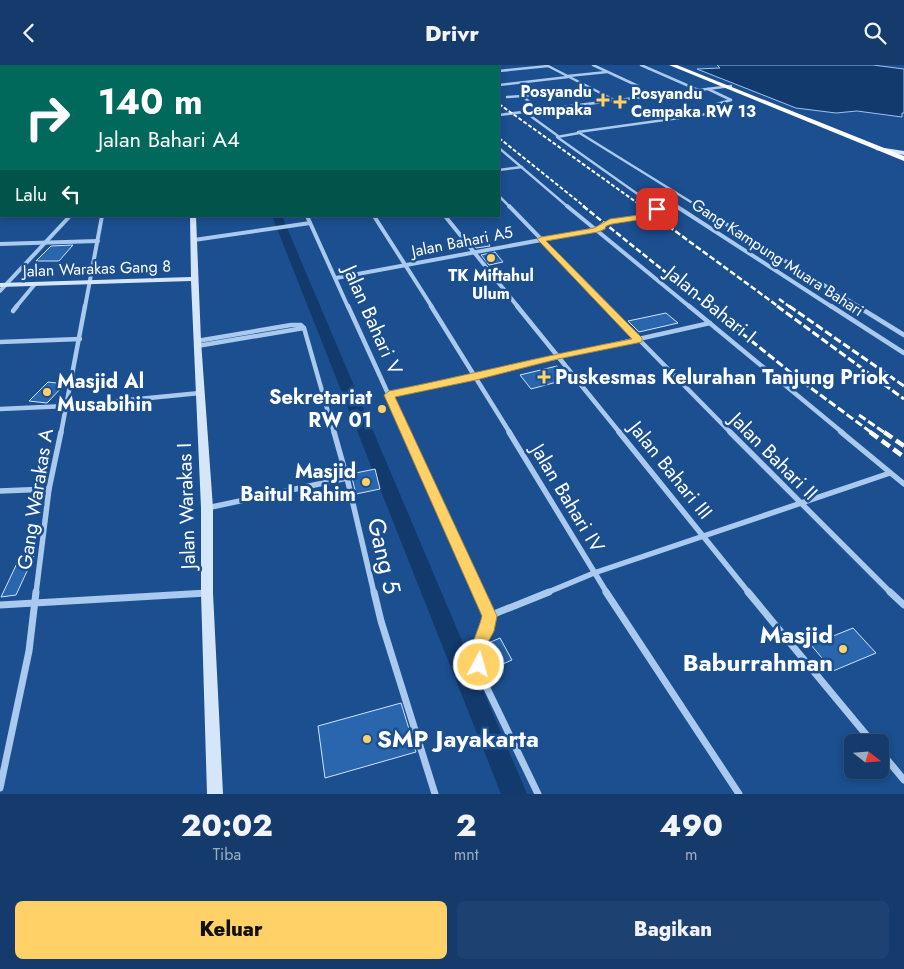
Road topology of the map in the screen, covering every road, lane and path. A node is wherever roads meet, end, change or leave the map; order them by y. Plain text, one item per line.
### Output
1 (547, 65) edge
2 (593, 65) edge
3 (641, 65) edge
4 (672, 65) edge
5 (677, 65) edge
6 (500, 71) edge
7 (608, 72) junction
8 (569, 77) junction
9 (500, 85) edge
10 (729, 87) junction
11 (591, 88) junction
12 (707, 89) junction
13 (698, 90) junction
14 (522, 96) junction
15 (651, 96) junction
16 (507, 97) dead end
17 (616, 101) junction
18 (531, 103) dead end
19 (525, 112) junction
20 (500, 115) edge
21 (579, 133) junction
22 (558, 136) junction
23 (877, 148) junction
24 (500, 149) edge
25 (903, 155) edge
26 (522, 167) junction
27 (500, 170) edge
28 (679, 196) junction
29 (500, 197) edge
30 (665, 199) junction
31 (646, 200) junction
32 (69, 217) edge
33 (102, 217) edge
34 (193, 217) edge
35 (307, 217) edge
36 (375, 217) edge
37 (447, 217) edge
38 (310, 223) junction
39 (595, 230) junction
40 (541, 239) junction
41 (194, 240) junction
42 (98, 241) junction
43 (46, 243) junction
44 (0, 244) edge
45 (474, 252) junction
46 (405, 265) junction
47 (336, 278) junction
48 (195, 279) junction
49 (91, 283) junction
50 (35, 284) junction
51 (2, 287) edge
52 (13, 311) dead end
53 (710, 323) junction
54 (904, 335) edge
55 (80, 339) junction
56 (639, 340) junction
57 (0, 342) edge
58 (197, 343) junction
59 (904, 353) edge
60 (557, 356) junction
61 (476, 377) junction
62 (200, 393) junction
63 (389, 395) junction
64 (68, 405) junction
65 (0, 409) edge
66 (890, 473) junction
67 (347, 478) junction
68 (904, 484) edge
69 (49, 489) junction
70 (0, 491) edge
71 (799, 503) junction
72 (207, 509) junction
73 (703, 537) junction
74 (594, 573) junction
75 (207, 593) junction
76 (35, 604) junction
77 (0, 605) edge
78 (904, 605) edge
79 (490, 616) junction
80 (866, 734) edge
81 (889, 762) edge
82 (904, 780) edge
83 (0, 788) edge
84 (215, 794) edge
85 (435, 794) edge
86 (538, 794) edge
87 (739, 794) edge

1 - 6 street
1 - 8 street
2 - 7 street
3 - 13 street
4 - 10 highway
5 - 10 highway
7 - 8 street
7 - 15 street
8 - 9 street
8 - 11 street
10 - 12 street
10 - 23 highway
10 - 25 highway
11 - 14 street
11 - 17 street
12 - 13 street
12 - 21 street
13 - 15 street
14 - 16 street
14 - 18 street
15 - 17 street
17 - 19 street
19 - 20 street
19 - 22 street
21 - 22 street
21 - 28 street, Gang Kampung Muara Bahari
22 - 31 street
23 - 25 street
23 - 25 highway
24 - 26 street, Jalan Bahari I
26 - 27 street
26 - 39 street, Jalan Bahari I
28 - 30 street
28 - 54 street, Gang Kampung Muara Bahari
29 - 40 street, Jalan Bahari II
30 - 31 street, Gang Kampung Muara Bahari
30 - 59 street, Gang Kampung Muara Bahari
31 - 39 street, Jalan Bahari A5
32 - 43 street
33 - 42 street, Gang Warakas A
34 - 41 street, Jalan Warakas I
35 - 38 street, Jalan Bahari V
36 - 46 street, Jalan Bahari IV
37 - 45 street, Jalan Bahari III
38 - 41 street
38 - 47 street, Jalan Bahari V
39 - 40 street, Jalan Bahari A5
39 - 53 street, Jalan Bahari I
40 - 45 street, Jalan Bahari A5
40 - 56 street, Jalan Bahari II
41 - 48 street, Jalan Warakas I
42 - 43 street
42 - 49 street, Gang Warakas A
43 - 44 street
43 - 51 street
45 - 46 street, Jalan Bahari A5
45 - 60 street, Jalan Bahari III
46 - 47 street, Jalan Bahari A5
46 - 61 street, Jalan Bahari IV
47 - 63 street, Jalan Bahari V
48 - 49 street, Jalan Warakas Gang 8
48 - 58 street, Jalan Warakas I
49 - 50 street, Jalan Warakas Gang 8
49 - 55 street, Gang Warakas A
50 - 51 street, Jalan Warakas Gang 8
50 - 52 street
53 - 56 street
53 - 66 street, Jalan Bahari I
55 - 57 street
55 - 64 street, Gang Warakas A
56 - 60 street
56 - 71 street, Jalan Bahari II
58 - 62 street, Jalan Warakas I
58 - 67 street, Gang 5
60 - 61 street
60 - 73 street, Jalan Bahari III
61 - 63 street
61 - 74 street, Jalan Bahari IV
62 - 64 street
62 - 72 street, Jalan Warakas I
63 - 79 street, Jalan Bahari V
64 - 65 street
64 - 69 street, Gang Warakas A
66 - 68 street, Jalan Bahari I
66 - 71 street
67 - 72 street
67 - 85 street, Gang 5
69 - 70 street
69 - 76 street, Gang Warakas A
71 - 73 street
71 - 78 street, Jalan Bahari II
72 - 75 street, Jalan Warakas I
73 - 74 street
73 - 80 street, Jalan Bahari III
74 - 79 street
74 - 87 street, Jalan Bahari IV
75 - 76 street
75 - 84 street, Jalan Warakas I
76 - 77 street
76 - 83 street, Gang Warakas A
79 - 86 street
81 - 82 street

